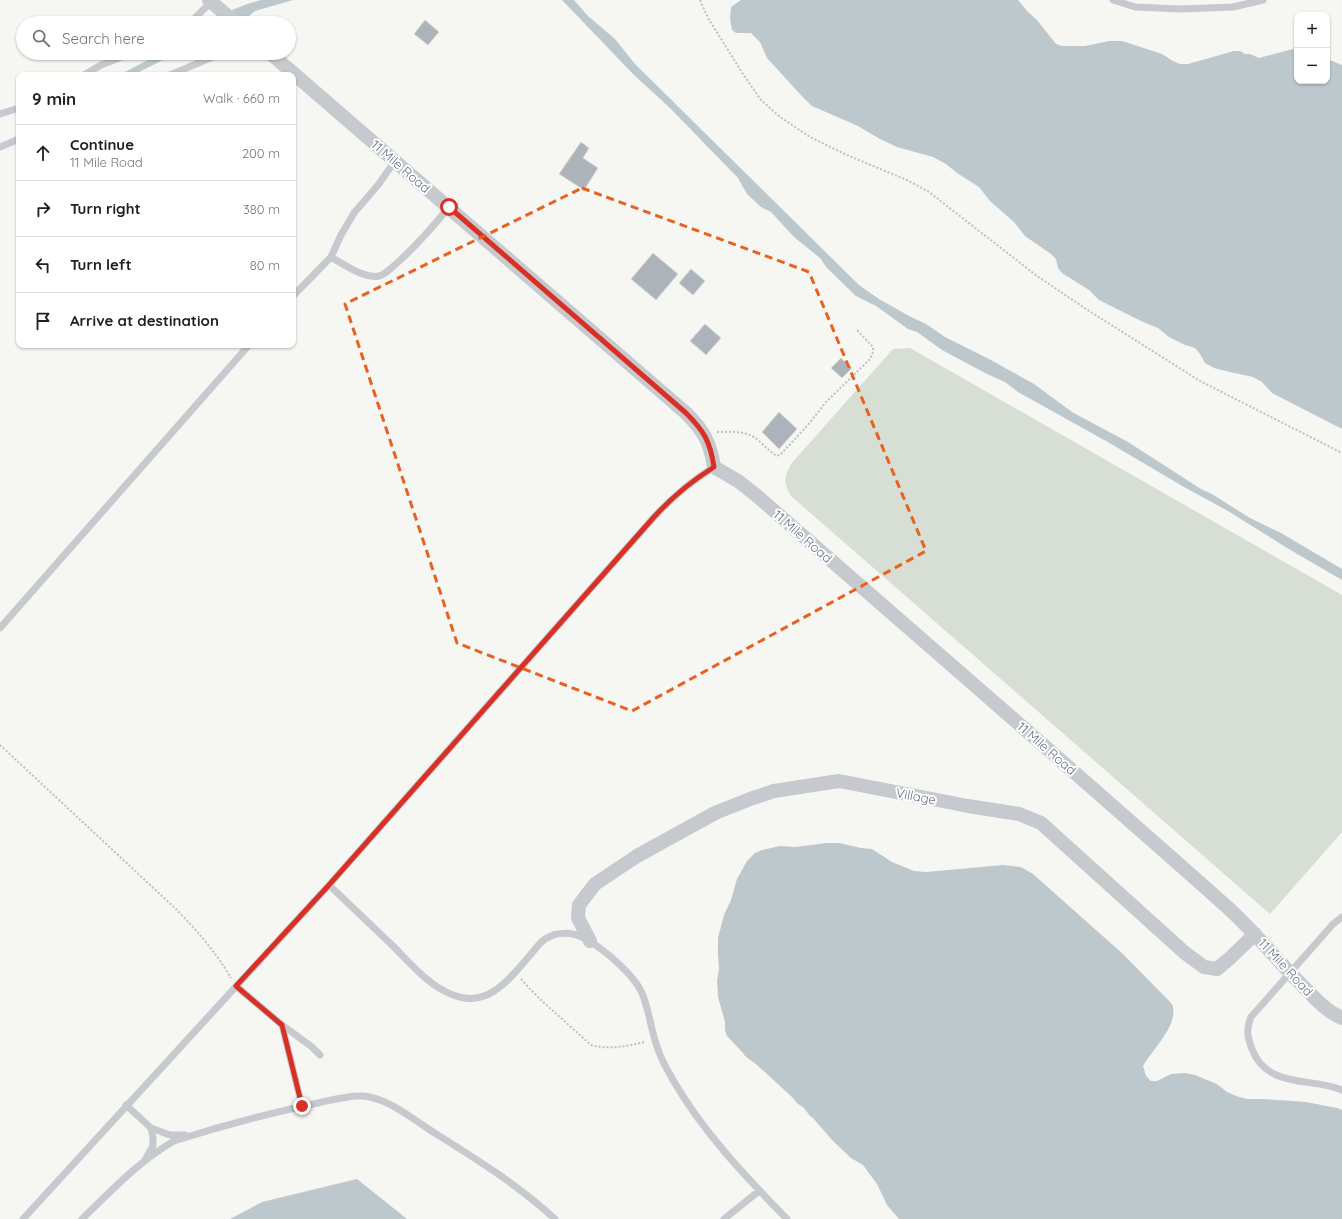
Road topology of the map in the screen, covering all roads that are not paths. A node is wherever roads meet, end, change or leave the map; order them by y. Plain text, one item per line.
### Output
1 (1112, 0) edge
2 (1263, 0) edge
3 (210, 1) edge
4 (196, 16) edge
5 (228, 16) edge
6 (114, 60) edge
7 (205, 60) edge
8 (278, 60) edge
9 (89, 72) edge
10 (177, 72) edge
11 (292, 72) edge
12 (296, 75) edge
13 (16, 109) edge
14 (0, 114) edge
15 (16, 140) edge
16 (0, 147) edge
17 (395, 161) junction
18 (449, 207) junction
19 (331, 257) junction
20 (296, 293) edge
21 (246, 348) edge
22 (714, 467) junction
23 (0, 628) edge
24 (329, 885) junction
25 (1342, 917) edge
26 (1255, 934) junction
27 (590, 941) junction
28 (1290, 973) junction
29 (236, 986) junction
30 (1342, 1018) edge
31 (282, 1025) junction
32 (320, 1055) dead end
33 (1342, 1090) edge
34 (126, 1106) junction
35 (302, 1106) junction
36 (151, 1128) junction
37 (193, 1135) junction
38 (145, 1160) junction
39 (759, 1191) junction
40 (23, 1219) edge
41 (82, 1219) edge
42 (555, 1219) edge
43 (724, 1219) edge
44 (787, 1219) edge

1 - 2 lane
3 - 4 lane
3 - 5 street
6 - 9 lane
7 - 10 lane
8 - 11 street, 11 Mile Road
12 - 17 street, 11 Mile Road
13 - 14 lane
15 - 16 lane
17 - 18 street, 11 Mile Road
17 - 19 lane
18 - 19 lane
18 - 22 street, 11 Mile Road
19 - 20 lane
21 - 23 lane
22 - 24 lane
22 - 26 street, 11 Mile Road
24 - 27 lane
24 - 29 lane
25 - 28 lane
26 - 27 street, Village
26 - 28 street, 11 Mile Road
27 - 39 lane
28 - 30 street, 11 Mile Road
28 - 33 lane
29 - 31 lane
29 - 34 lane
31 - 32 lane
31 - 35 lane
34 - 36 lane
34 - 40 lane
35 - 37 lane
35 - 42 lane
36 - 37 lane
36 - 38 lane
37 - 38 lane
38 - 41 lane
39 - 43 lane
39 - 44 lane

